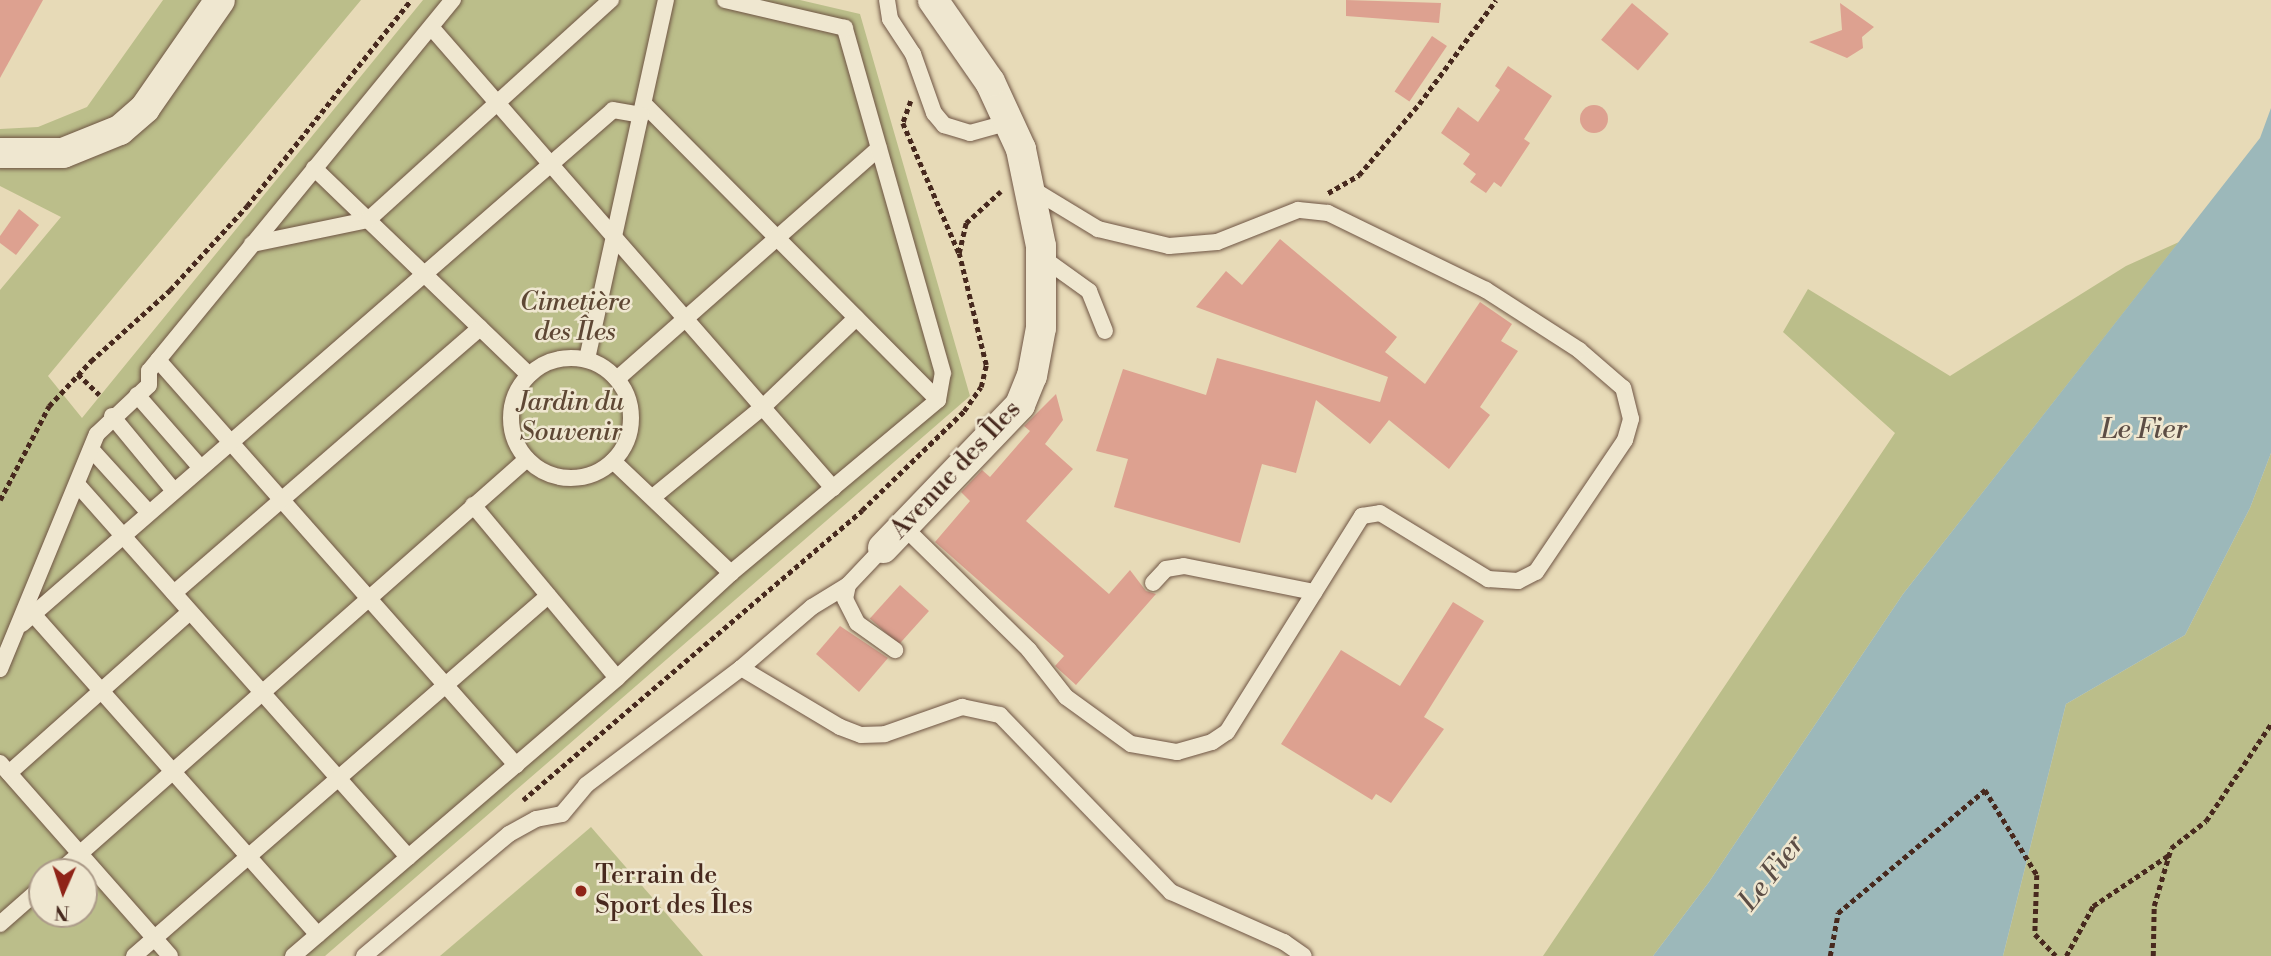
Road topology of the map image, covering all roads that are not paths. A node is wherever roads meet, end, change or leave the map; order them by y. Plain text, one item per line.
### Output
1 (220, 0) edge
2 (453, 0) edge
3 (611, 0) edge
4 (666, 0) edge
5 (725, 0) edge
6 (887, 0) edge
7 (933, 0) edge
8 (431, 27) junction
9 (497, 103) junction
10 (643, 110) junction
11 (1010, 122) junction
12 (879, 148) junction
13 (0, 153) edge
14 (550, 164) junction
15 (314, 168) junction
16 (1032, 189) junction
17 (368, 220) junction
18 (612, 234) junction
19 (777, 238) junction
20 (252, 244) junction
21 (1043, 258) junction
22 (424, 274) junction
23 (856, 318) junction
24 (686, 319) junction
25 (480, 328) junction
26 (1105, 331) dead end
27 (587, 359) junction
28 (158, 360) junction
29 (529, 375) junction
30 (617, 379) junction
31 (137, 395) junction
32 (938, 400) junction
33 (762, 407) junction
34 (112, 416) junction
35 (231, 442) junction
36 (91, 449) junction
37 (527, 459) junction
38 (613, 461) junction
39 (201, 468) junction
40 (77, 484) junction
41 (833, 488) junction
42 (174, 491) junction
43 (653, 497) junction
44 (282, 500) junction
45 (473, 505) junction
46 (149, 513) junction
47 (904, 527) junction
48 (123, 536) junction
49 (883, 548) joint
50 (731, 573) junction
51 (1153, 583) dead end
52 (848, 585) junction
53 (1314, 592) junction
54 (174, 593) junction
55 (548, 596) junction
56 (369, 598) junction
57 (190, 612) junction
58 (33, 614) junction
59 (18, 626) junction
60 (895, 650) dead end
61 (0, 668) edge
62 (741, 668) junction
63 (617, 678) junction
64 (446, 685) junction
65 (102, 691) junction
66 (262, 692) junction
67 (516, 765) junction
68 (5, 768) edge
69 (173, 771) junction
70 (338, 779) junction
71 (80, 853) junction
72 (248, 857) junction
73 (74, 858) edge
74 (408, 858) junction
75 (28, 899) edge
76 (0, 924) edge
77 (318, 935) junction
78 (155, 939) junction
79 (134, 956) edge
80 (170, 956) edge
81 (293, 956) edge
82 (364, 956) edge
83 (1304, 956) edge

1 - 13 street
2 - 8 lane
3 - 9 lane
4 - 10 lane
5 - 12 lane
6 - 11 lane
7 - 11 street, Avenue des Îles
8 - 9 lane
8 - 15 lane
9 - 14 lane
9 - 17 lane
10 - 14 lane
10 - 18 lane
10 - 19 lane
11 - 16 street, Avenue des Îles
12 - 19 lane
12 - 32 lane
14 - 18 lane
14 - 22 lane
15 - 17 lane
15 - 20 lane
16 - 21 street, Avenue des Îles
16 - 53 lane
17 - 20 lane
17 - 22 lane
18 - 24 lane
18 - 27 lane
19 - 23 lane
19 - 24 lane
20 - 28 lane
21 - 26 lane
21 - 47 street, Avenue des Îles
22 - 25 lane
22 - 35 lane
23 - 32 lane
23 - 33 lane
24 - 30 lane
24 - 33 lane
25 - 29 lane
25 - 44 lane
27 - 29 lane
27 - 30 lane
28 - 31 lane
28 - 35 lane
29 - 37 lane
30 - 38 lane
31 - 34 lane
31 - 39 lane
32 - 41 lane
33 - 41 lane
33 - 43 lane
34 - 36 lane
34 - 42 lane
35 - 39 lane
35 - 44 lane
36 - 40 lane
36 - 46 lane
37 - 38 lane
37 - 45 lane
38 - 43 lane
39 - 42 lane
40 - 48 lane
40 - 59 lane
41 - 50 lane
42 - 46 lane
43 - 50 lane
44 - 54 lane
44 - 56 lane
45 - 55 lane
45 - 56 lane
46 - 48 lane
47 - 49 street, Avenue des Îles
47 - 53 lane
48 - 54 lane
48 - 58 lane
49 - 52 lane
50 - 63 lane
51 - 53 lane
52 - 60 lane
52 - 62 lane
54 - 57 lane
55 - 63 lane
55 - 64 lane
56 - 64 lane
56 - 66 lane
57 - 65 lane
57 - 66 lane
58 - 59 lane
58 - 65 lane
59 - 61 lane
62 - 82 lane
62 - 83 lane
63 - 67 lane
64 - 67 lane
64 - 70 lane
65 - 68 lane
65 - 69 lane
66 - 69 lane
66 - 70 lane
67 - 74 lane
68 - 71 lane
69 - 71 lane
69 - 72 lane
70 - 72 lane
70 - 74 lane
71 - 73 lane
71 - 78 lane
72 - 77 lane
72 - 78 lane
74 - 77 lane
75 - 76 lane
77 - 81 lane
78 - 79 lane
78 - 80 lane

